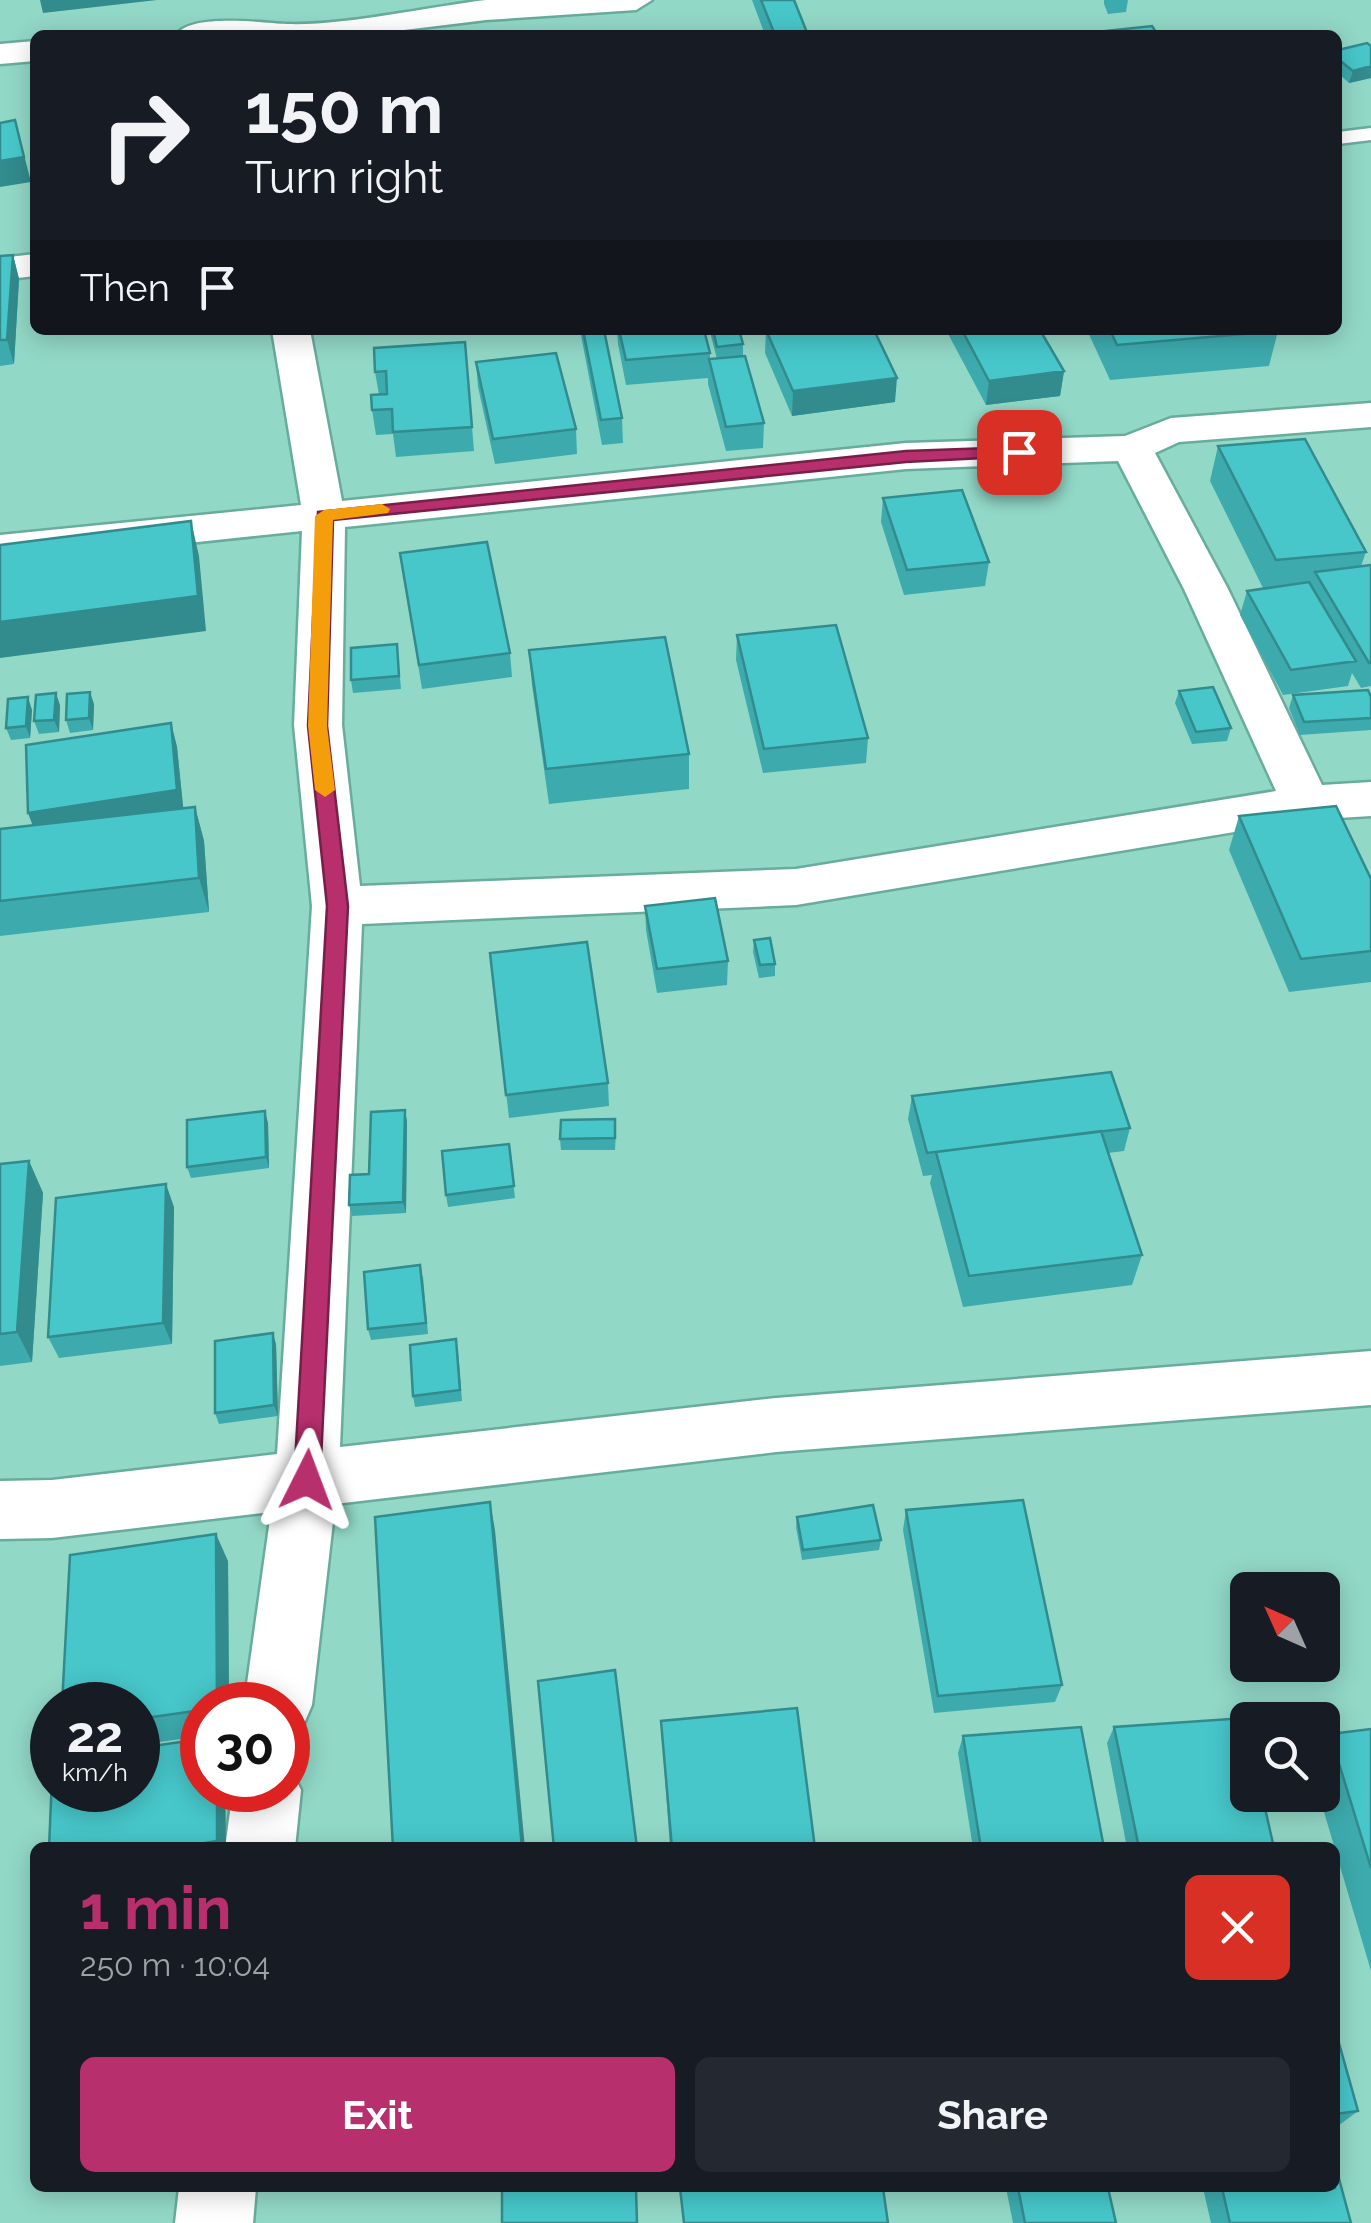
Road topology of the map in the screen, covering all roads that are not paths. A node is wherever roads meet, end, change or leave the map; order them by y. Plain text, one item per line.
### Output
1 (636, 0) edge
2 (236, 22) edge
3 (209, 30) edge
4 (273, 30) edge
5 (324, 30) edge
6 (30, 51) edge
7 (0, 54) edge
8 (1371, 134) edge
9 (1342, 138) edge
10 (30, 266) edge
11 (0, 269) edge
12 (292, 335) edge
13 (1371, 415) edge
14 (1132, 448) junction
15 (324, 516) junction
16 (0, 550) edge
17 (1371, 799) edge
18 (1306, 804) junction
19 (337, 906) junction
20 (1371, 1378) edge
21 (307, 1480) junction
22 (0, 1510) edge
23 (281, 1682) edge
24 (264, 1812) edge
25 (261, 1842) edge
26 (218, 2192) edge
27 (214, 2223) edge

1 - 5 street
2 - 3 street
2 - 4 street
6 - 7 street
8 - 9 lane
10 - 11 street
12 - 15 street
13 - 14 street
14 - 15 street
14 - 18 street
15 - 16 street
15 - 19 street
17 - 18 street
18 - 19 street
19 - 21 street
20 - 21 street
21 - 22 street
21 - 23 street
24 - 25 street
26 - 27 street

